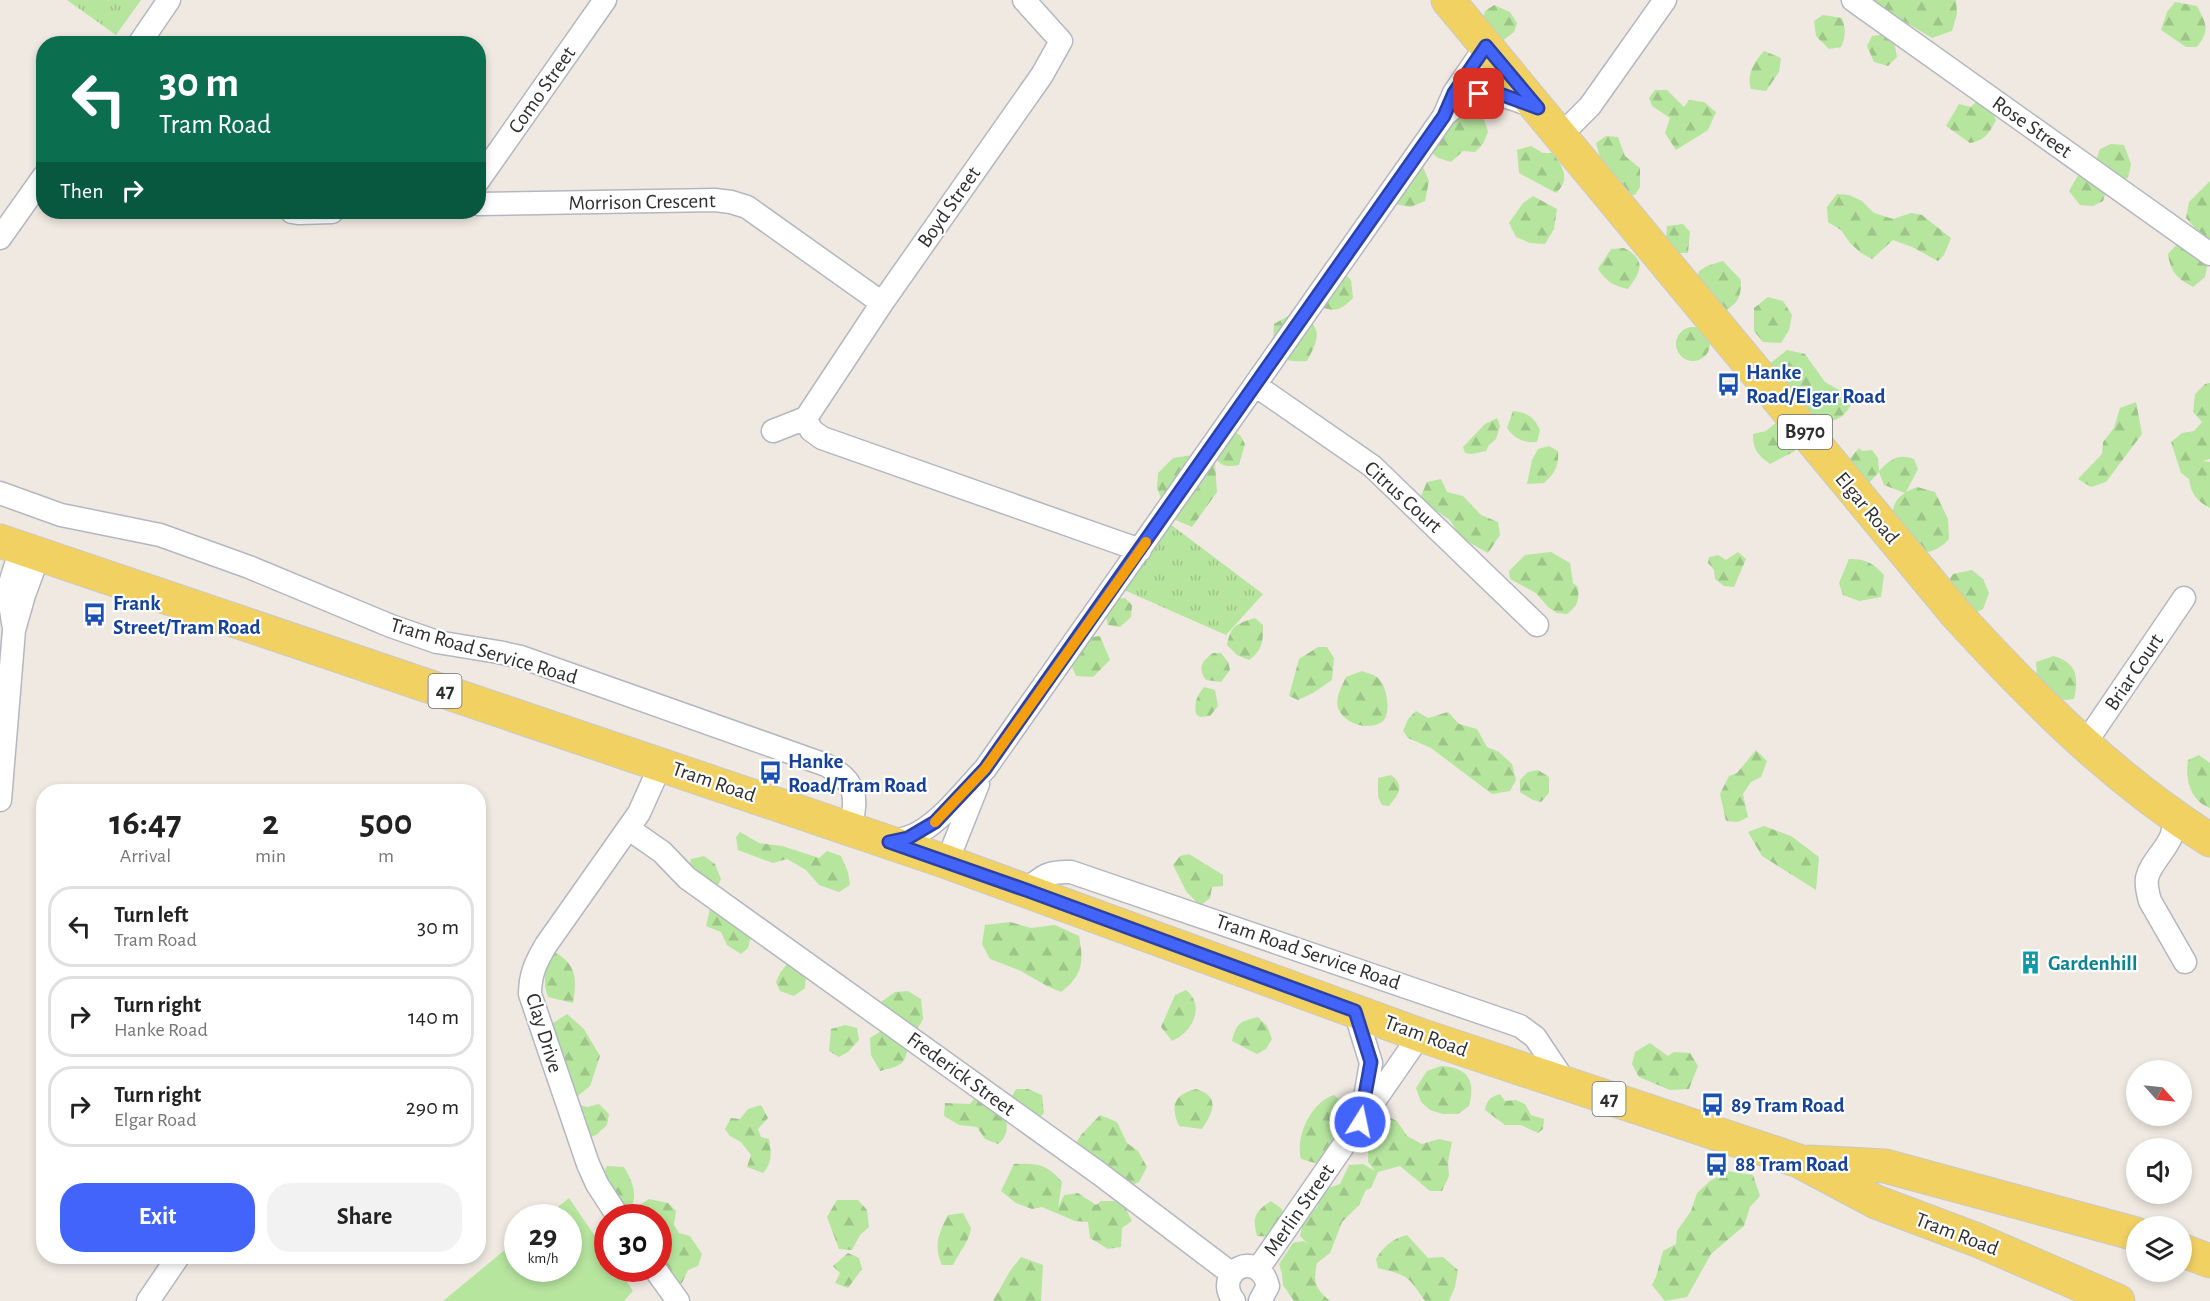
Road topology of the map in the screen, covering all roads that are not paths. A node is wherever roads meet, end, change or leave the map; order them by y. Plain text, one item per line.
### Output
1 (169, 0) edge
2 (605, 0) edge
3 (1024, 0) edge
4 (1448, 0) edge
5 (1665, 0) edge
6 (1853, 0) edge
7 (144, 36) edge
8 (1486, 46) junction
9 (1538, 108) junction
10 (1444, 116) junction
11 (1560, 136) junction
12 (486, 170) edge
13 (36, 187) edge
14 (486, 204) edge
15 (0, 238) edge
16 (2210, 254) edge
17 (882, 303) junction
18 (1255, 385) junction
19 (806, 418) junction
20 (773, 431) dead end
21 (0, 493) edge
22 (20, 548) edge
23 (1140, 550) junction
24 (2184, 598) dead end
25 (1537, 625) dead end
26 (2084, 745) junction
27 (661, 764) junction
28 (985, 769) junction
29 (0, 800) edge
30 (2169, 829) junction
31 (850, 830) junction
32 (625, 834) junction
33 (2207, 838) edge
34 (889, 842) junction
35 (947, 862) junction
36 (1026, 890) junction
37 (2185, 962) dead end
38 (1355, 1011) junction
39 (1420, 1035) junction
40 (1567, 1085) junction
41 (1360, 1122) junction
42 (1799, 1161) junction
43 (610, 1204) edge
44 (2126, 1231) edge
45 (2192, 1244) edge
46 (2210, 1248) edge
47 (2192, 1254) edge
48 (2210, 1261) edge
49 (173, 1264) edge
50 (1258, 1269) junction
51 (1232, 1274) junction
52 (664, 1282) edge
53 (1263, 1300) edge
54 (148, 1301) edge
55 (678, 1301) edge
56 (1234, 1301) edge
57 (2118, 1301) edge

1 - 7 street
2 - 12 street, Como Street
3 - 17 street, Boyd Street
4 - 8 main road, Elgar Road / B970
5 - 11 street
6 - 16 street, Rose Street
8 - 9 main road, Elgar Road / B970
8 - 10 street
9 - 10 street
9 - 11 main road, Elgar Road / B970
10 - 18 street
11 - 26 main road, Elgar Road / B970
13 - 15 street
14 - 17 street, Morrison Crescent
17 - 19 street, Boyd Street
18 - 23 street
18 - 25 street, Citrus Court
19 - 20 street
19 - 23 street
21 - 31 street, Tram Road Service Road
22 - 27 main road, Tram Road / 47
22 - 29 street
23 - 28 street
24 - 26 street, Briar Court
26 - 30 main road, Elgar Road / B970
27 - 31 main road, Tram Road / 47
27 - 32 street, Clay Drive
28 - 34 street
28 - 35 street
30 - 33 main road, Elgar Road / B970
30 - 37 street
31 - 34 main road, Tram Road / 47
32 - 43 street, Clay Drive
32 - 51 street, Frederick Street
34 - 35 main road, Tram Road / 47
35 - 36 main road, Tram Road / 47
36 - 38 main road, Tram Road / 47
36 - 40 street, Tram Road Service Road
38 - 39 main road, Tram Road / 47
38 - 41 street, Merlin Street
39 - 40 main road, Tram Road / 47
39 - 41 street, Merlin Street
40 - 42 main road, Tram Road / 47
41 - 50 street, Merlin Street
42 - 44 main road, Tram Road / 47
42 - 57 main road, Tram Road / 47
45 - 46 main road
47 - 48 main road
49 - 54 street
50 - 51 street
50 - 53 street
51 - 56 street
52 - 55 street

